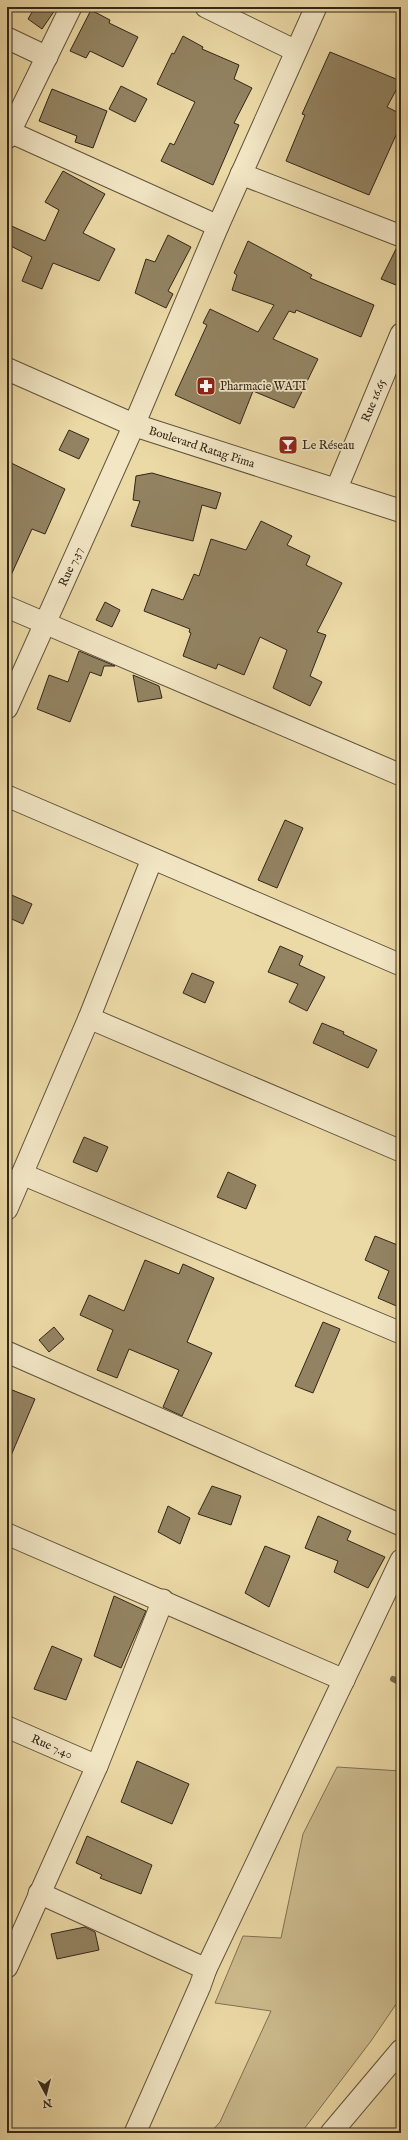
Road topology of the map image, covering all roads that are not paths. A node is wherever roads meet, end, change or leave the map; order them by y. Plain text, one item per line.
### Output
1 (71, 7) edge
2 (206, 7) edge
3 (316, 7) edge
4 (7, 38) edge
5 (296, 51) junction
6 (47, 57) junction
7 (8, 135) edge
8 (241, 174) junction
9 (218, 226) junction
10 (401, 236) edge
11 (401, 334) edge
12 (7, 369) edge
13 (134, 425) junction
14 (336, 490) junction
15 (401, 511) edge
16 (7, 607) edge
17 (44, 622) junction
18 (7, 708) edge
19 (401, 775) edge
20 (7, 796) edge
21 (152, 858) junction
22 (399, 959) edge
23 (89, 1018) junction
24 (401, 1151) edge
25 (22, 1174) junction
26 (7, 1209) edge
27 (401, 1333) edge
28 (7, 1352) edge
29 (401, 1525) edge
30 (7, 1534) edge
31 (401, 1560) edge
32 (163, 1600) junction
33 (344, 1680) junction
34 (7, 1728) edge
35 (97, 1766) junction
36 (39, 1893) junction
37 (7, 1967) edge
38 (206, 1969) junction
39 (401, 2050) edge
40 (135, 2133) edge
41 (331, 2133) edge

1 - 6 street
2 - 5 street
3 - 5 street, Rue 7.37
4 - 6 street
5 - 8 street, Rue 7.37
6 - 7 street
7 - 9 street
8 - 9 street, Rue 7.37
8 - 10 street
9 - 13 street, Rue 7.37
11 - 14 street, Rue 16.65
12 - 13 street, Boulevard Ratag Pima
13 - 14 street, Boulevard Ratag Pima
13 - 17 street, Rue 7.37
14 - 15 street, Boulevard Ratag Pima
16 - 17 street
17 - 18 street, Rue 7.37
17 - 19 street
20 - 21 street
21 - 22 street
21 - 23 street
23 - 24 street
23 - 25 street
25 - 26 street
25 - 27 street
28 - 29 street
30 - 32 street
31 - 33 street
32 - 33 street
32 - 35 street
33 - 38 street
34 - 35 street, Rue 7.40
35 - 36 street
36 - 37 street
36 - 38 street
38 - 40 street
39 - 41 street

